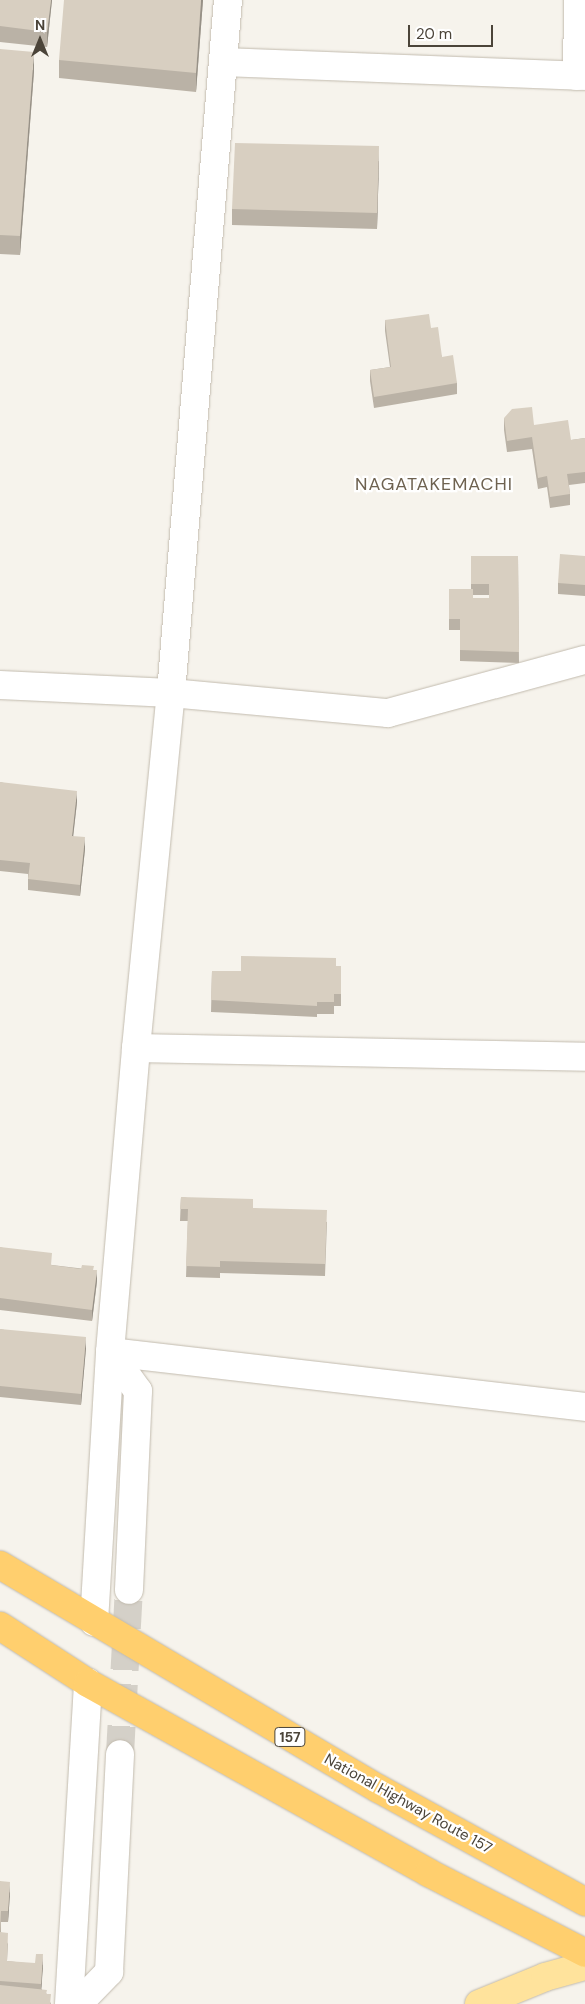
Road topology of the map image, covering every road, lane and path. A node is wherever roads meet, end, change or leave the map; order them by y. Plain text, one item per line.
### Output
1 (228, 0) edge
2 (578, 0) edge
3 (224, 62) junction
4 (581, 76) edge
5 (585, 660) edge
6 (0, 685) edge
7 (171, 693) junction
8 (136, 1048) junction
9 (585, 1057) edge
10 (110, 1352) junction
11 (585, 1407) edge
12 (0, 1565) edge
13 (129, 1590) tunnel mouth
14 (94, 1622) junction
15 (0, 1626) edge
16 (88, 1683) junction
17 (120, 1754) tunnel mouth
18 (585, 1902) edge
19 (585, 1953) edge
20 (585, 1966) edge
21 (69, 2004) edge
22 (78, 2004) edge
23 (479, 2004) edge

1 - 3 street
2 - 4 street
3 - 4 street
3 - 7 street
5 - 7 street
6 - 7 street
7 - 8 street
8 - 9 street
8 - 10 street
10 - 11 street
10 - 13 street
10 - 14 street
12 - 14 highway, National Highway Route 157 / 157
14 - 18 highway, National Highway Route 157 / 157
15 - 16 highway
16 - 19 highway
16 - 21 street
17 - 22 street
20 - 23 main road

